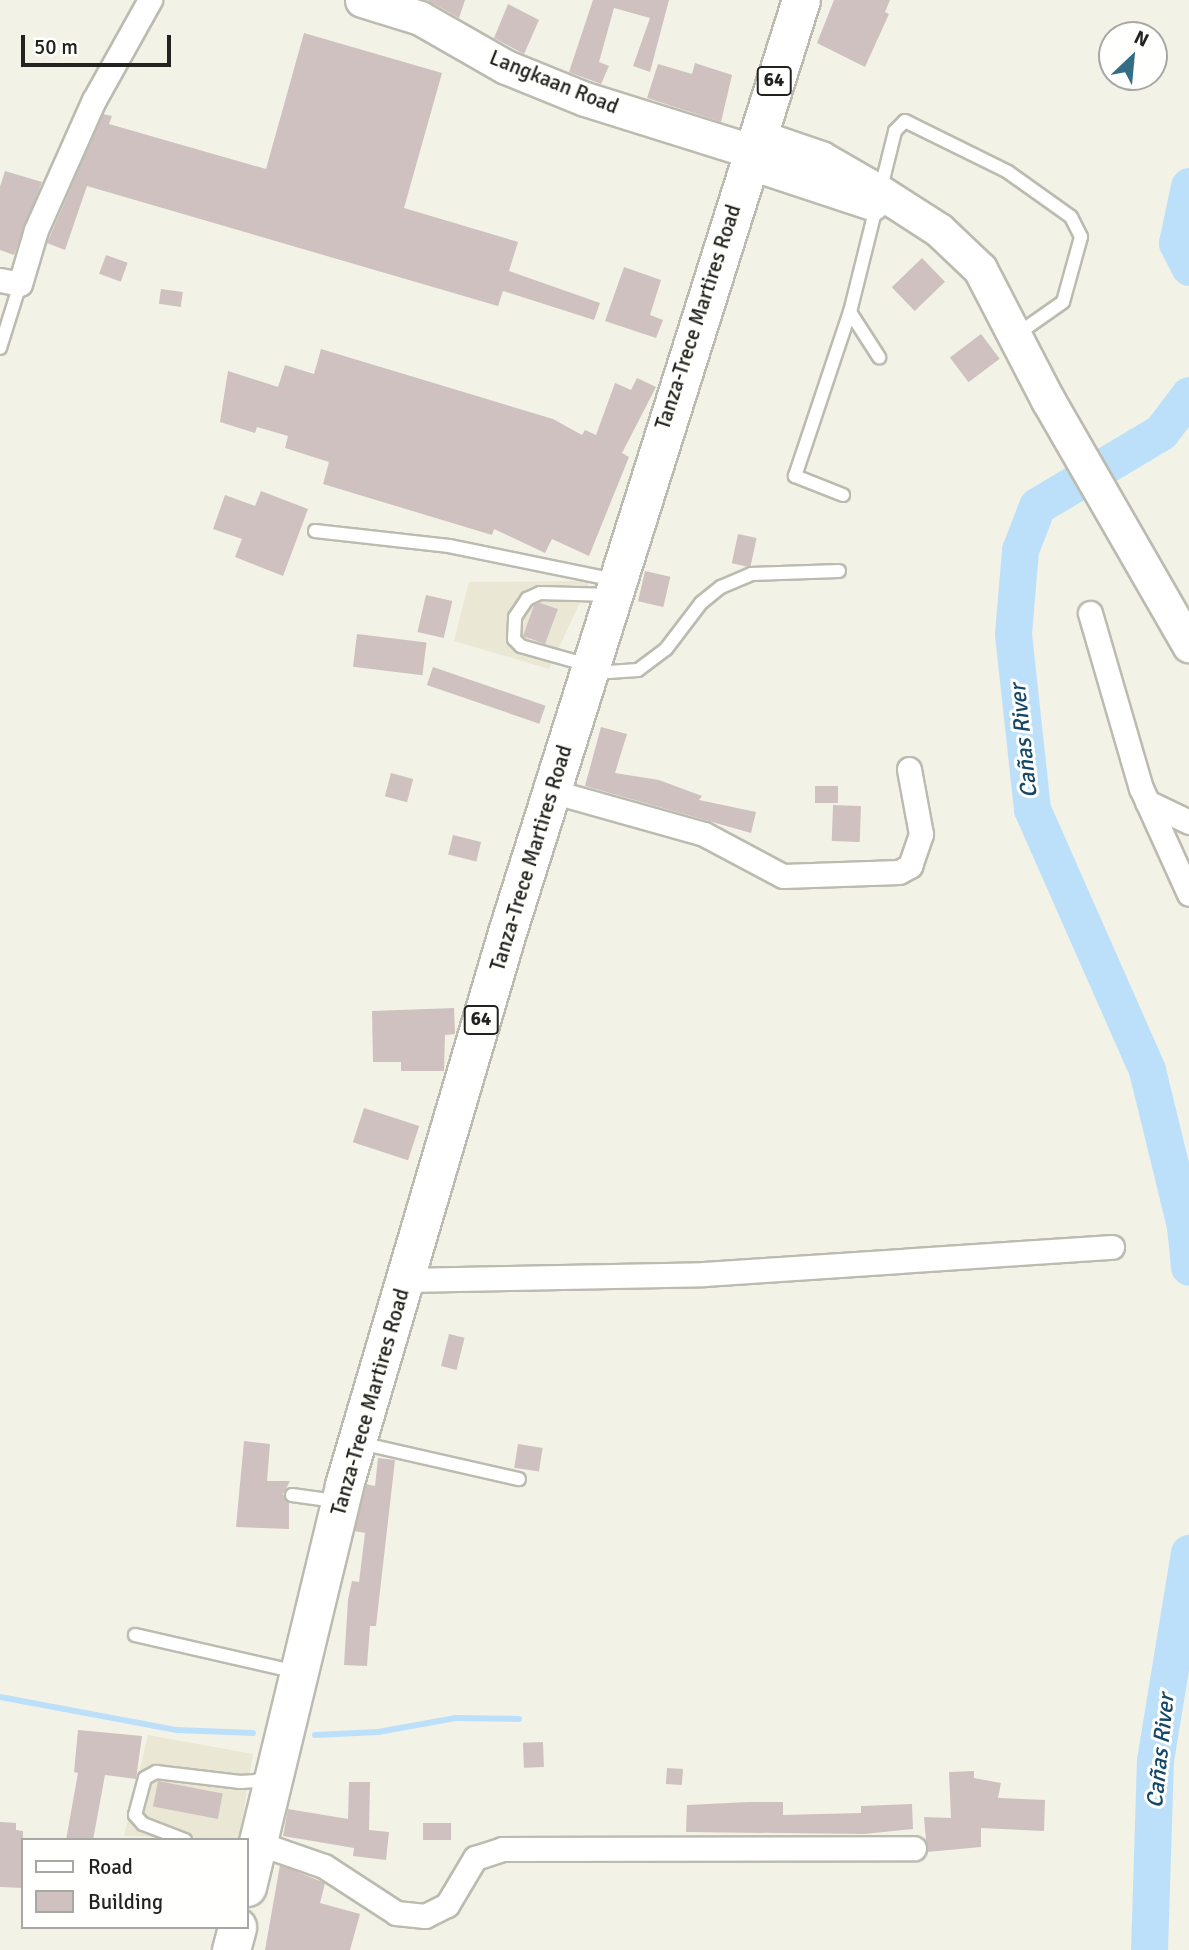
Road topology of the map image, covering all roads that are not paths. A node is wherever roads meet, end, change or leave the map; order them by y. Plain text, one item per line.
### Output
1 (150, 0) edge
2 (362, 0) edge
3 (801, 0) edge
4 (752, 150) junction
5 (886, 202) junction
6 (10, 282) edge
7 (850, 312) junction
8 (1016, 336) junction
9 (0, 348) edge
10 (879, 357) dead end
11 (843, 495) dead end
12 (315, 531) dead end
13 (839, 571) dead end
14 (614, 588) junction
15 (1090, 613) dead end
16 (1189, 645) edge
17 (588, 669) junction
18 (909, 769) dead end
19 (551, 791) junction
20 (1147, 802) junction
21 (1189, 822) edge
22 (1189, 894) edge
23 (1112, 1247) dead end
24 (405, 1280) junction
25 (357, 1442) junction
26 (519, 1479) dead end
27 (292, 1494) dead end
28 (340, 1502) junction
29 (135, 1635) dead end
30 (299, 1672) junction
31 (276, 1766) junction
32 (180, 1838) edge
33 (258, 1843) junction
34 (914, 1847) dead end
35 (248, 1883) edge
36 (237, 1929) edge
37 (232, 1950) edge

1 - 6 street
2 - 4 street, Langkaan Road
3 - 4 main road, Tanza-Trece Martires Road / 64
4 - 5 street, Langkaan Road
4 - 14 main road, Tanza-Trece Martires Road / 64
5 - 7 lane
5 - 8 street, Langkaan Road
5 - 8 lane
6 - 9 lane
7 - 10 lane
7 - 11 lane
8 - 16 street, Langkaan Road
12 - 14 lane
13 - 17 lane
14 - 17 main road, Tanza-Trece Martires Road / 64
14 - 17 lane
15 - 20 street
17 - 19 main road, Tanza-Trece Martires Road / 64
18 - 19 street
19 - 24 main road, Tanza-Trece Martires Road / 64
20 - 21 street
20 - 22 street
23 - 24 street
24 - 25 main road, Tanza-Trece Martires Road / 64
25 - 26 lane
25 - 28 main road, Tanza-Trece Martires Road / 64
27 - 28 lane
28 - 30 main road, Tanza-Trece Martires Road / 64
29 - 30 lane
30 - 31 main road, Tanza-Trece Martires Road / 64
31 - 32 lane
31 - 33 main road, Tanza-Trece Martires Road / 64
33 - 34 street
33 - 35 main road, Tanza-Trece Martires Road / 64
36 - 37 main road

